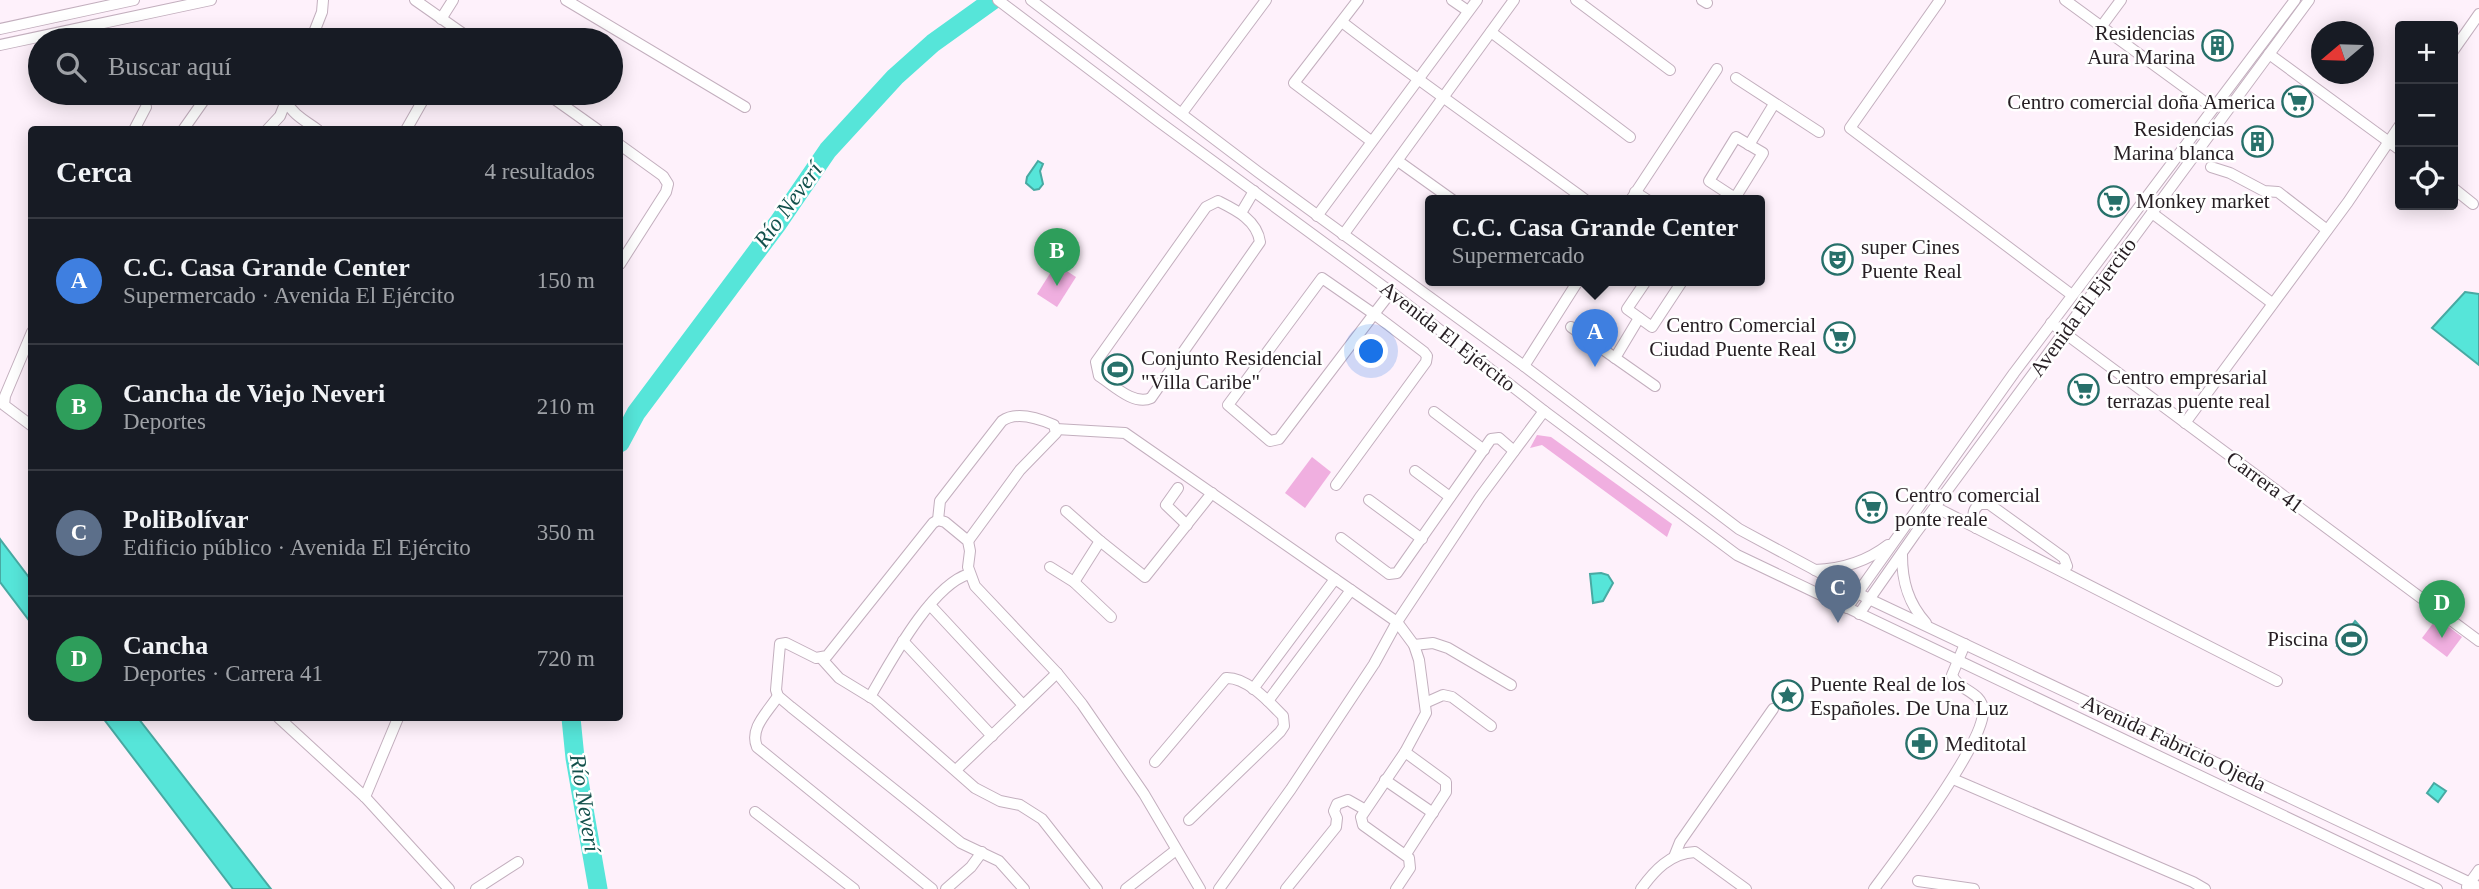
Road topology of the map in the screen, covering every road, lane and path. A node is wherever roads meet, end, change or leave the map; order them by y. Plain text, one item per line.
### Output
1 (134, 0) edge
2 (211, 0) edge
3 (323, 0) edge
4 (415, 0) edge
5 (453, 0) edge
6 (566, 0) edge
7 (998, 0) edge
8 (1031, 0) edge
9 (1266, 0) edge
10 (1358, 0) edge
11 (1452, 0) edge
12 (1476, 0) edge
13 (1514, 0) edge
14 (1576, 0) edge
15 (1940, 0) edge
16 (2065, 0) edge
17 (2121, 0) edge
18 (2295, 0) edge
19 (2309, 0) edge
20 (1468, 11) junction
21 (2479, 14) edge
22 (441, 19) junction
23 (1342, 22) junction
24 (2101, 27) junction
25 (80, 28) edge
26 (315, 28) edge
27 (450, 28) edge
28 (613, 28) edge
29 (0, 29) edge
30 (1491, 32) junction
31 (623, 34) edge
32 (28, 39) edge
33 (2458, 44) edge
34 (0, 45) edge
35 (2269, 54) junction
36 (1717, 69) dead end
37 (1670, 70) dead end
38 (1736, 78) dead end
39 (1417, 79) junction
40 (1444, 96) junction
41 (1774, 104) junction
42 (201, 105) edge
43 (285, 105) edge
44 (291, 105) edge
45 (420, 105) edge
46 (563, 105) edge
47 (146, 107) dead end
48 (745, 107) dead end
49 (2213, 108) junction
50 (1182, 113) junction
51 (136, 126) edge
52 (186, 126) edge
53 (271, 126) edge
54 (312, 126) edge
55 (408, 126) edge
56 (592, 126) edge
57 (1819, 132) dead end
58 (2395, 132) edge
59 (1630, 137) dead end
60 (1371, 141) junction
61 (2389, 141) junction
62 (1749, 145) junction
63 (623, 147) edge
64 (2396, 147) edge
65 (1398, 161) junction
66 (2211, 167) dead end
67 (1722, 189) junction
68 (1254, 191) junction
69 (2458, 192) edge
70 (1446, 195) edge
71 (1579, 195) edge
72 (1634, 195) edge
73 (1718, 195) edge
74 (1731, 195) edge
75 (1737, 195) edge
76 (2473, 204) dead end
77 (1241, 213) junction
78 (2152, 213) junction
79 (1317, 216) junction
80 (2327, 230) junction
81 (1343, 235) junction
82 (623, 259) edge
83 (1575, 286) edge
84 (1643, 286) edge
85 (1679, 286) edge
86 (1391, 292) junction
87 (2072, 295) junction
88 (2272, 303) junction
89 (1374, 314) junction
90 (1639, 318) junction
91 (2052, 323) junction
92 (1571, 327) dead end
93 (2064, 332) junction
94 (28, 341) edge
95 (1615, 358) junction
96 (1524, 366) junction
97 (1655, 386) dead end
98 (1544, 411) junction
99 (1434, 412) dead end
100 (28, 423) edge
101 (2185, 423) junction
102 (1056, 429) junction
103 (1484, 450) junction
104 (1514, 451) junction
105 (1416, 471) dead end
106 (1336, 485) dead end
107 (1178, 488) dead end
108 (1212, 494) junction
109 (1450, 497) junction
110 (1369, 500) dead end
111 (1935, 507) junction
112 (1066, 511) dead end
113 (939, 520) junction
114 (1187, 525) junction
115 (1904, 528) junction
116 (1976, 528) junction
117 (1342, 538) dead end
118 (1422, 539) junction
119 (968, 541) junction
120 (1100, 541) junction
121 (1902, 554) junction
122 (1050, 567) dead end
123 (1815, 570) junction
124 (2060, 570) junction
125 (969, 574) junction
126 (1335, 579) junction
127 (1834, 581) junction
128 (1074, 582) junction
129 (1351, 590) junction
130 (1858, 593) junction
131 (1822, 596) junction
132 (1869, 599) junction
133 (930, 605) junction
134 (1847, 608) junction
135 (1859, 614) junction
136 (1111, 617) dead end
137 (1397, 622) junction
138 (1931, 628) junction
139 (903, 641) junction
140 (2479, 641) edge
141 (1965, 644) junction
142 (1414, 645) junction
143 (821, 658) junction
144 (1958, 662) junction
145 (1057, 673) junction
146 (2277, 681) dead end
147 (1511, 685) dead end
148 (1253, 689) junction
149 (778, 696) junction
150 (870, 697) junction
151 (1268, 701) junction
152 (1425, 703) junction
153 (1023, 705) junction
154 (1773, 709) dead end
155 (282, 721) edge
156 (397, 721) edge
157 (1491, 726) dead end
158 (992, 736) junction
159 (1405, 752) junction
160 (1155, 762) dead end
161 (956, 770) junction
162 (1953, 779) junction
163 (1385, 780) junction
164 (365, 797) junction
165 (1364, 809) junction
166 (755, 812) dead end
167 (1433, 813) junction
168 (1189, 820) dead end
169 (1176, 850) junction
170 (982, 852) junction
171 (1406, 854) junction
172 (1674, 857) junction
173 (519, 862) dead end
174 (2479, 870) edge
175 (2404, 873) junction
176 (1918, 881) dead end
177 (2472, 886) edge
178 (449, 889) edge
179 (476, 889) edge
180 (853, 889) edge
181 (932, 889) edge
182 (946, 889) edge
183 (1023, 889) edge
184 (1097, 889) edge
185 (1126, 889) edge
186 (1200, 889) edge
187 (1219, 889) edge
188 (1286, 889) edge
189 (1396, 889) edge
190 (1641, 889) edge
191 (1746, 889) edge
192 (1874, 889) edge
193 (1974, 889) edge
194 (2205, 889) edge
195 (2414, 889) edge
196 (2437, 889) edge

1 - 29 street
2 - 25 street
3 - 26 street
4 - 22 street
5 - 22 street
6 - 28 street
7 - 68 street, Avenida El Ejército
8 - 50 street, Avenida El Ejército
9 - 50 street
10 - 23 street
11 - 20 street
12 - 20 street
13 - 30 street
14 - 37 street
15 - 87 street
16 - 24 street
17 - 24 street
18 - 49 street, Avenida El Ejercito
19 - 35 street, Avenida El Ejercito
20 - 39 street
21 - 33 street
22 - 27 street
23 - 39 street
23 - 60 street
24 - 49 street
30 - 40 street
30 - 59 street
31 - 48 street
32 - 34 street
35 - 61 street
35 - 78 street, Avenida El Ejercito
36 - 72 street
38 - 41 street
39 - 40 street
39 - 60 street
40 - 65 street
40 - 71 street
41 - 57 street
41 - 62 street
42 - 52 street
43 - 53 street
44 - 54 street
45 - 55 street
46 - 56 street
47 - 51 street
49 - 87 street, Avenida El Ejercito
50 - 79 street, Avenida El Ejército
58 - 61 street
60 - 79 street
61 - 64 street
61 - 80 street
62 - 67 street
62 - 75 street
63 - 82 street
65 - 70 street
65 - 81 street
66 - 80 street
67 - 73 street
67 - 74 street
68 - 77 street
68 - 86 street, Avenida El Ejército
69 - 76 street
77 - 77 street
78 - 88 street
78 - 93 street, Avenida El Ejercito
79 - 81 street, Avenida El Ejército
80 - 88 street
81 - 96 street, Avenida El Ejército
83 - 96 street
84 - 90 street
85 - 90 street
86 - 89 street
86 - 98 street, Avenida El Ejército
87 - 91 street, Avenida El Ejercito
88 - 101 street
89 - 89 street
89 - 106 street
90 - 95 street
91 - 93 street, Carrera 41
91 - 115 street, Avenida El Ejercito
92 - 95 street
93 - 101 street, Carrera 41
93 - 111 street, Avenida El Ejercito
94 - 100 street
95 - 97 street
96 - 123 street, Avenida El Ejército
98 - 104 street
98 - 131 street, Avenida El Ejército
99 - 103 street
101 - 140 street, Carrera 41
102 - 108 street
102 - 113 street
102 - 119 street
103 - 104 street
103 - 109 street
104 - 137 street
105 - 109 street
107 - 114 street
108 - 114 street
108 - 126 street
109 - 118 street
110 - 118 street
111 - 116 street
111 - 121 street, Avenida El Ejercito
112 - 120 street
113 - 119 street
113 - 143 street
114 - 120 street
115 - 123 street
115 - 130 street, Avenida El Ejercito
116 - 124 street
116 - 124 street
117 - 118 street
119 - 125 street
120 - 128 street
121 - 132 street, Avenida El Ejercito
121 - 138 street
122 - 128 street
123 - 127 street, Avenida El Ejército
124 - 146 street
125 - 133 street
125 - 145 street
126 - 129 street
126 - 148 street
127 - 130 street, Avenida El Ejército
127 - 131 street
128 - 136 street
129 - 137 street
129 - 151 street
130 - 132 street, Avenida El Ejército
130 - 134 street, Avenida El Ejercito
131 - 134 street, Avenida El Ejército
132 - 135 street, Avenida El Ejercito
132 - 138 street, Avenida Fabricio Ojeda
133 - 139 street
133 - 153 street
134 - 135 street, Avenida El Ejército
135 - 144 street, Avenida Fabricio Ojeda
137 - 142 street
137 - 187 street
138 - 141 street, Avenida Fabricio Ojeda
139 - 150 street
139 - 158 street
141 - 144 street
141 - 177 street, Avenida Fabricio Ojeda
142 - 147 street
142 - 152 street
143 - 149 street
143 - 150 street
144 - 162 street
144 - 175 street, Avenida Fabricio Ojeda
145 - 153 street
145 - 169 street
148 - 151 street
148 - 160 street
149 - 170 street
149 - 181 street
150 - 161 street
151 - 168 street
152 - 157 street
152 - 159 street
153 - 158 street
154 - 172 street
155 - 164 street
156 - 164 street
158 - 161 street
159 - 163 street
159 - 167 street
161 - 184 street
162 - 192 street
162 - 194 street
163 - 165 street
163 - 167 street
164 - 178 street
165 - 171 street
165 - 188 street
166 - 180 street
167 - 171 street
169 - 185 street
169 - 186 street
170 - 182 street
170 - 183 street
171 - 189 street
172 - 190 street
172 - 191 street
173 - 179 street
174 - 177 street
175 - 195 street
175 - 196 street, Avenida Fabricio Ojeda
176 - 193 street

